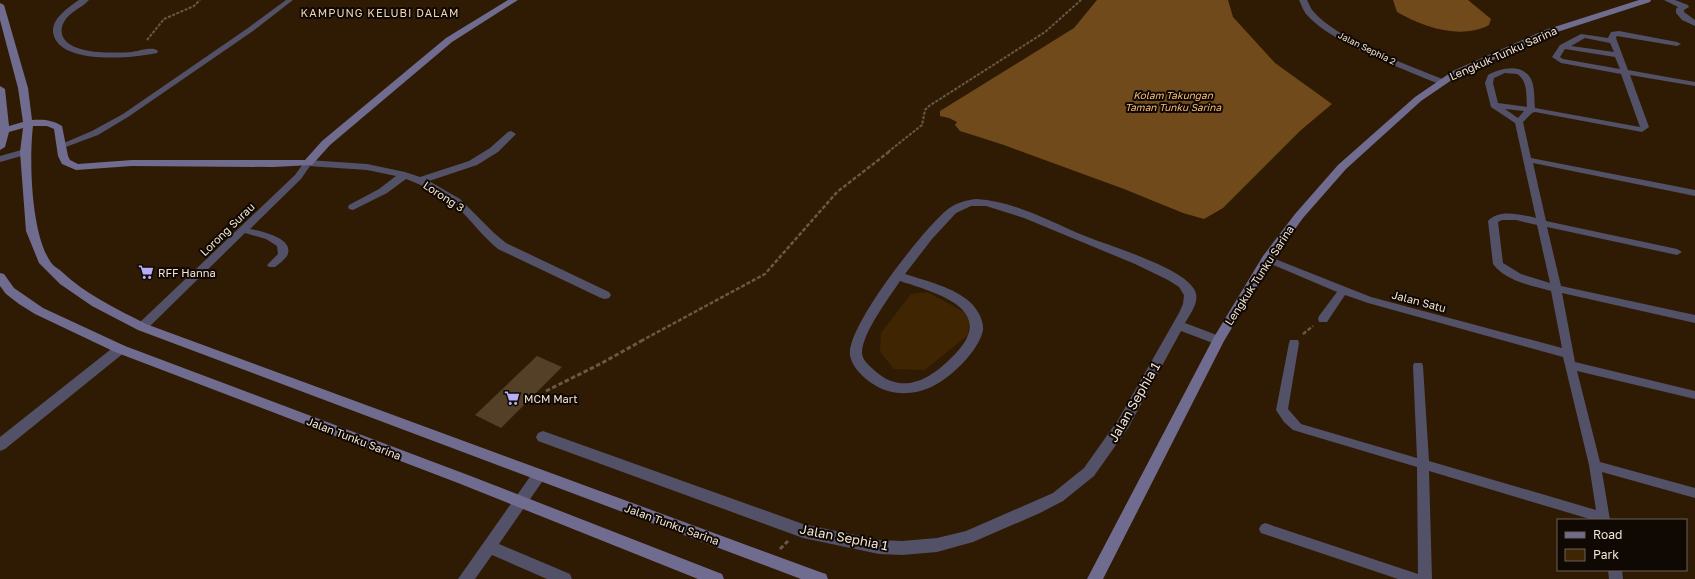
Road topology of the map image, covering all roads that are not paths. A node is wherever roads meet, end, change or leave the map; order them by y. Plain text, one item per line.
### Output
1 (85, 0) edge
2 (290, 0) edge
3 (514, 0) edge
4 (1303, 0) edge
5 (1647, 0) edge
6 (1668, 0) edge
7 (0, 5) edge
8 (1695, 5) edge
9 (1686, 7) junction
10 (1695, 23) edge
11 (1613, 41) junction
12 (1677, 44) dead end
13 (1563, 47) junction
14 (154, 51) dead end
15 (1618, 55) junction
16 (1626, 72) junction
17 (1442, 82) junction
18 (1695, 84) edge
19 (0, 89) edge
20 (1494, 105) junction
21 (1531, 110) junction
22 (1519, 122) junction
23 (28, 124) junction
24 (5, 130) junction
25 (511, 134) dead end
26 (63, 145) junction
27 (0, 147) edge
28 (25, 152) junction
29 (0, 159) edge
30 (1528, 160) junction
31 (308, 163) junction
32 (405, 175) junction
33 (422, 180) junction
34 (1695, 193) edge
35 (353, 207) dead end
36 (1540, 223) junction
37 (243, 230) junction
38 (1677, 252) dead end
39 (1268, 259) junction
40 (272, 265) dead end
41 (897, 276) junction
42 (1, 279) edge
43 (1556, 288) junction
44 (1343, 291) junction
45 (605, 295) dead end
46 (1324, 319) road end
47 (1695, 319) edge
48 (1178, 325) junction
49 (142, 327) junction
50 (1218, 340) junction
51 (1294, 343) road end
52 (120, 349) junction
53 (1570, 360) junction
54 (1418, 366) dead end
55 (1695, 395) edge
56 (543, 438) dead end
57 (0, 445) edge
58 (1423, 463) junction
59 (1595, 465) junction
60 (539, 475) junction
61 (1695, 493) edge
62 (520, 503) junction
63 (1604, 519) edge
64 (1265, 529) dead end
65 (489, 547) junction
66 (536, 574) edge
67 (466, 579) edge
68 (564, 579) edge
69 (716, 579) edge
70 (820, 579) edge
71 (1095, 579) edge
72 (1416, 579) edge
73 (1425, 579) edge

1 - 14 street
2 - 26 lane
3 - 31 street
4 - 17 street, Jalan Sephia 2
5 - 17 street, Lengkuk Tunku Sarina
6 - 9 street
7 - 23 street, Jalan Tunku Sarina
8 - 9 street
9 - 10 street
11 - 12 lane
11 - 13 lane
11 - 15 lane
13 - 15 lane
13 - 16 lane
15 - 16 lane
16 - 18 lane
16 - 21 lane
17 - 39 street, Lengkuk Tunku Sarina
19 - 24 street
20 - 21 lane
20 - 21 lane
20 - 22 lane
21 - 22 lane
22 - 30 lane
23 - 24 street
23 - 26 street
23 - 28 street, Jalan Tunku Sarina
24 - 27 street
25 - 33 street
26 - 31 street
28 - 29 street
28 - 49 street, Jalan Tunku Sarina
30 - 34 lane
30 - 36 lane
31 - 32 street, Lorong 3
31 - 37 lane, Lorong Surau
32 - 33 street, Lorong 3
32 - 35 street
33 - 45 street, Lorong 3
36 - 38 lane
36 - 43 lane
36 - 43 lane
37 - 40 lane
37 - 49 lane, Lorong Surau
39 - 44 lane, Jalan Satu
39 - 50 street, Lengkuk Tunku Sarina
41 - 41 street, Jalan Sephia 1
41 - 48 street, Jalan Sephia 1
42 - 52 street, Jalan Tunku Sarina
43 - 47 lane
43 - 53 lane
44 - 46 lane
44 - 53 lane, Jalan Satu
48 - 50 street
48 - 56 street, Jalan Sephia 1
49 - 60 street, Jalan Tunku Sarina
50 - 71 street, Lengkuk Tunku Sarina
51 - 58 lane
52 - 57 street
52 - 62 street, Jalan Tunku Sarina
53 - 55 lane, Jalan Satu
53 - 59 lane
54 - 58 lane
58 - 63 lane
58 - 73 lane
59 - 61 lane
59 - 63 lane
60 - 62 street
60 - 70 street, Jalan Tunku Sarina
62 - 65 street
62 - 69 street, Jalan Tunku Sarina
64 - 72 lane
65 - 66 street
65 - 67 street
66 - 68 street

